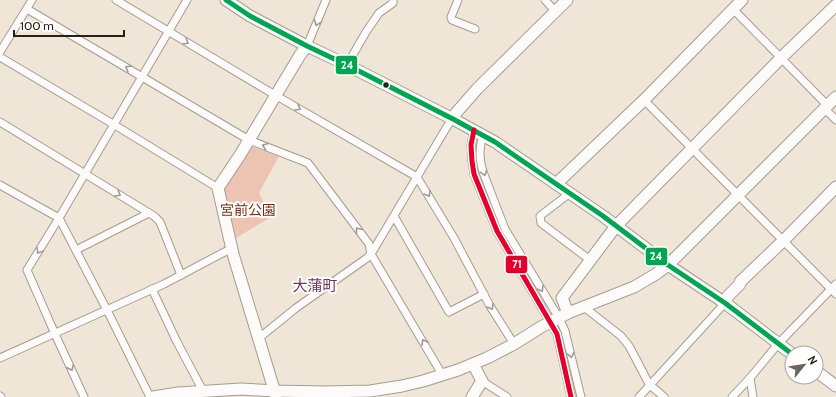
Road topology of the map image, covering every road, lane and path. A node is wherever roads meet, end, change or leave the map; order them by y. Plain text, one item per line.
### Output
1 (32, 0) edge
2 (116, 0) edge
3 (186, 0) edge
4 (226, 0) edge
5 (326, 0) edge
6 (393, 0) edge
7 (458, 0) edge
8 (544, 0) edge
9 (567, 0) edge
10 (742, 0) edge
11 (836, 5) edge
12 (27, 8) junction
13 (733, 9) junction
14 (555, 11) junction
15 (475, 29) dead end
16 (168, 31) junction
17 (307, 46) junction
18 (0, 52) edge
19 (0, 57) edge
20 (782, 58) junction
21 (347, 65) junction
22 (141, 76) junction
23 (275, 95) junction
24 (836, 97) edge
25 (644, 100) junction
26 (826, 107) junction
27 (453, 119) junction
28 (836, 120) edge
29 (0, 122) edge
30 (113, 124) junction
31 (478, 132) junction
32 (249, 140) junction
33 (692, 148) junction
34 (85, 173) junction
35 (417, 177) junction
36 (556, 184) junction
37 (0, 185) edge
38 (836, 187) edge
39 (218, 188) junction
40 (570, 193) junction
41 (738, 195) junction
42 (149, 213) junction
43 (394, 216) junction
44 (59, 218) junction
45 (616, 226) junction
46 (783, 241) junction
47 (232, 248) junction
48 (76, 250) junction
49 (371, 254) junction
50 (590, 260) junction
51 (668, 265) junction
52 (181, 275) junction
53 (152, 289) junction
54 (834, 289) edge
55 (484, 294) junction
56 (725, 303) junction
57 (584, 308) junction
58 (107, 310) junction
59 (559, 318) junction
60 (55, 334) junction
61 (259, 338) junction
62 (514, 344) junction
63 (778, 344) junction
64 (784, 348) edge
65 (0, 358) edge
66 (473, 364) junction
67 (443, 376) junction
68 (824, 377) edge
69 (750, 378) junction
70 (482, 381) junction
71 (650, 385) junction
72 (836, 386) edge
73 (203, 391) junction
74 (276, 394) edge
75 (371, 394) edge
76 (84, 397) edge
77 (150, 397) edge
78 (153, 397) edge
79 (472, 397) edge
80 (508, 397) edge
81 (571, 397) edge
82 (581, 397) edge
83 (640, 397) edge
84 (664, 397) edge
85 (732, 397) edge
86 (753, 397) edge

1 - 12 street
2 - 16 street
3 - 16 street
4 - 17 street
5 -> 17 street
6 - 21 street
7 - 15 street
8 - 14 street
9 - 14 street
10 - 13 street
11 - 20 street
12 - 18 street
22 -> 12 street
13 - 20 street
13 - 25 street
14 - 27 street
16 - 22 street
16 -> 23 street
17 - 21 street
17 - 23 street
19 - 30 street
20 - 26 street
20 - 33 street
21 - 27 street
22 - 30 street
22 - 32 street
23 - 32 street
23 -> 35 street
24 - 26 street
25 - 33 street
25 - 36 street
26 - 28 street
26 - 41 street
27 - 31 street
27 - 35 street
29 - 34 street
30 - 34 street
30 - 39 street
31 - 36 street
31 -> 59 street
31 - 59 street
32 - 39 street
49 -> 32 street
33 - 41 street
33 - 45 street
34 -> 42 street
34 - 44 street
35 - 43 street
35 -> 55 street
36 - 40 street
37 - 44 street
38 - 46 street
39 - 47 street
40 - 45 street
40 - 50 street
41 - 46 street
41 - 51 street
42 - 48 street
42 - 52 street
43 - 49 street
43 - 55 street
44 - 48 street
44 -> 60 street
45 - 50 street
45 - 51 street
46 - 54 street
46 - 56 street
47 - 52 street
47 - 61 street
48 - 58 street
49 - 61 street
67 -> 49 street
50 - 59 street
51 - 56 street
51 - 57 street
52 - 53 street
53 - 58 street
53 - 73 street
54 - 63 street
55 -> 62 street
56 - 63 street
56 - 71 street
57 - 59 street
57 - 71 street
58 - 60 street
58 - 77 street
59 - 62 street
59 - 81 street
59 -> 82 street
60 - 65 street
60 -> 76 street
61 - 74 street
62 - 66 street
63 - 64 street
63 - 69 street
66 - 67 street
66 - 70 street
67 - 75 street
68 - 72 street
69 - 85 street
69 - 86 street
70 - 79 street
70 - 80 street
71 - 83 street
71 - 84 street
73 - 74 street
73 - 78 street
74 - 75 street

